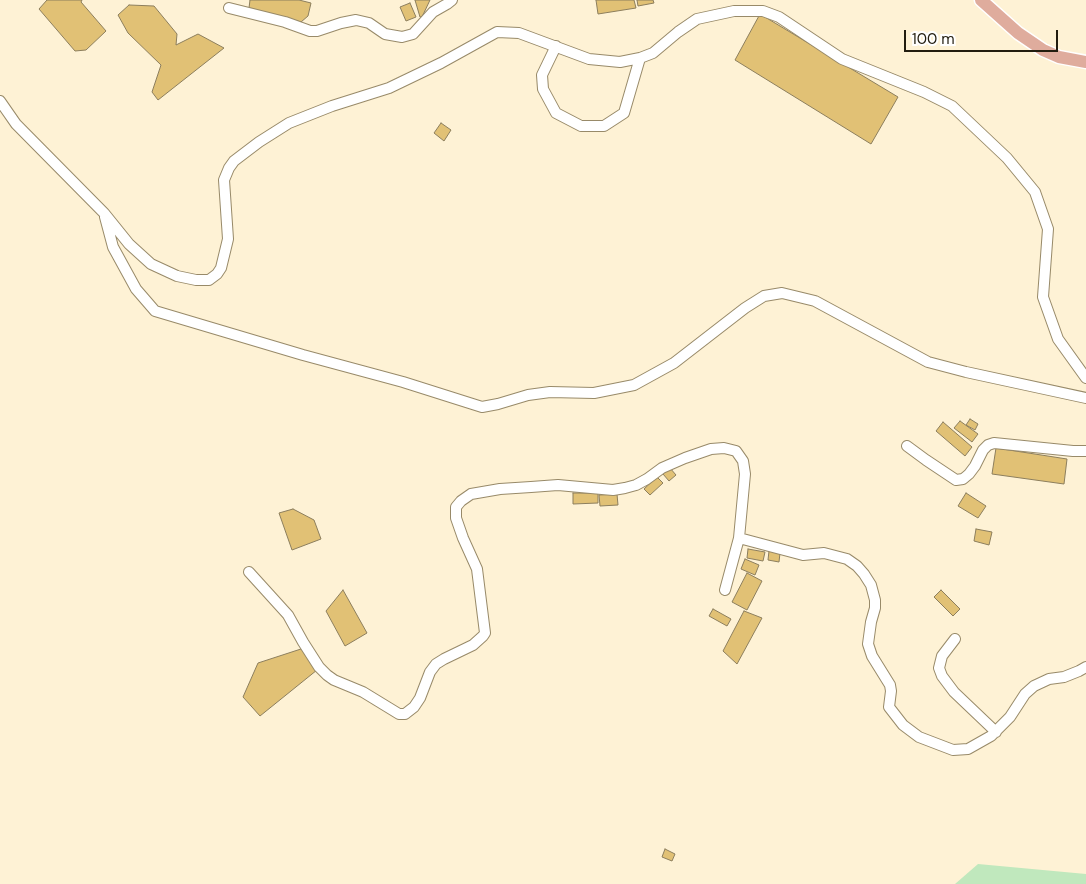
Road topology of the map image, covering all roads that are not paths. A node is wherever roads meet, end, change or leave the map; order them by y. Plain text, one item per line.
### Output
1 (452, 0) edge
2 (981, 0) edge
3 (229, 8) dead end
4 (556, 46) junction
5 (640, 58) junction
6 (1086, 62) edge
7 (0, 101) edge
8 (104, 213) junction
9 (1086, 378) edge
10 (1086, 398) edge
11 (907, 446) dead end
12 (1086, 452) edge
13 (739, 538) junction
14 (249, 572) dead end
15 (725, 590) dead end
16 (954, 639) dead end
17 (1086, 666) edge
18 (996, 732) junction

1 - 3 street
2 - 6 main road
4 - 5 street
4 - 5 street
4 - 8 street
5 - 9 street
7 - 8 street
8 - 10 street
11 - 12 street
13 - 14 street
13 - 15 street
13 - 18 street
16 - 18 street
17 - 18 street

